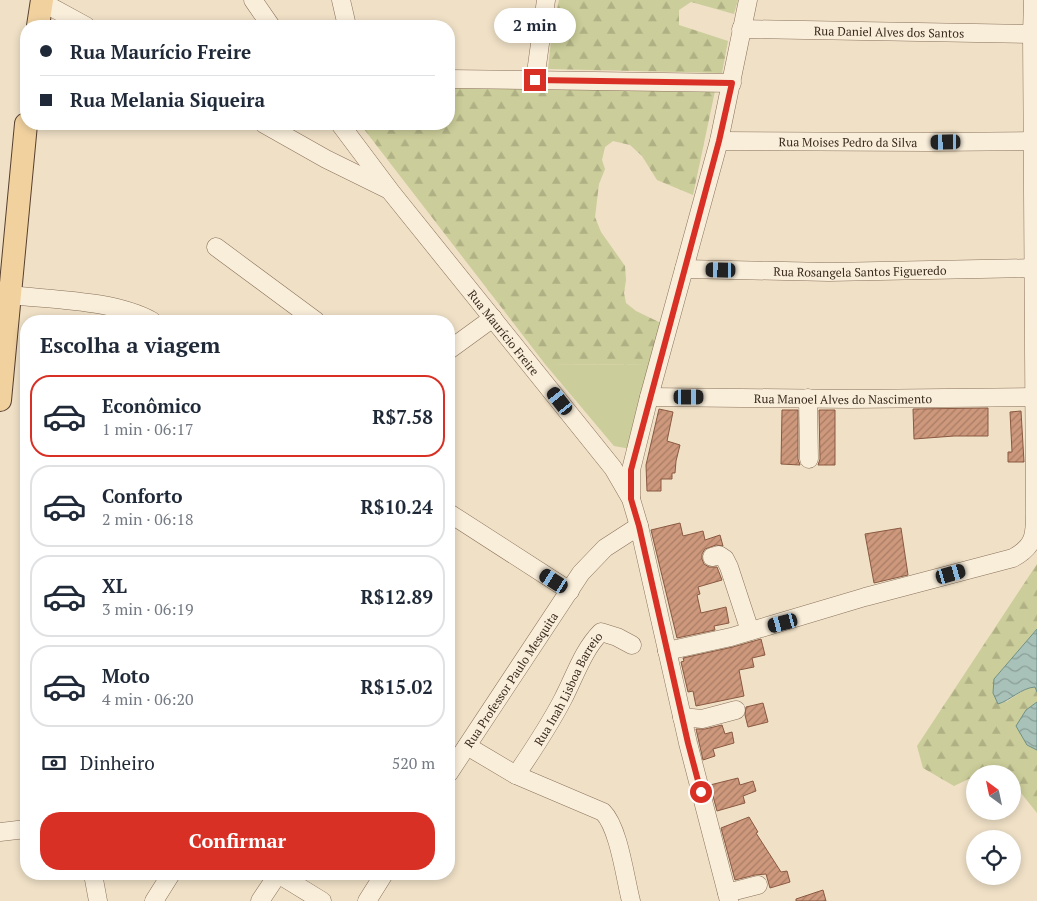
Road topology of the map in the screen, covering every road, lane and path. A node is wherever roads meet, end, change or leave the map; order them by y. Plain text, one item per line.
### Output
1 (253, 0) edge
2 (341, 0) edge
3 (546, 0) edge
4 (748, 0) edge
5 (1033, 0) edge
6 (42, 1) edge
7 (39, 20) edge
8 (75, 20) edge
9 (267, 20) edge
10 (346, 20) edge
11 (741, 29) junction
12 (1034, 34) edge
13 (455, 79) edge
14 (535, 80) junction
15 (732, 83) junction
16 (25, 130) edge
17 (275, 130) edge
18 (344, 130) edge
19 (719, 141) junction
20 (1035, 141) edge
21 (391, 192) junction
22 (216, 247) dead end
23 (1035, 268) edge
24 (684, 270) junction
25 (10, 295) junction
26 (138, 315) edge
27 (305, 315) edge
28 (494, 318) junction
29 (455, 346) edge
30 (649, 397) junction
31 (1035, 397) edge
32 (808, 398) junction
33 (0, 400) edge
34 (634, 457) junction
35 (605, 458) junction
36 (809, 459) dead end
37 (631, 499) junction
38 (455, 517) edge
39 (639, 526) junction
40 (712, 557) dead end
41 (570, 591) junction
42 (750, 631) junction
43 (632, 645) dead end
44 (667, 651) junction
45 (736, 710) dead end
46 (682, 718) junction
47 (467, 746) junction
48 (455, 764) edge
49 (516, 775) junction
50 (20, 830) edge
51 (0, 832) edge
52 (94, 880) edge
53 (167, 880) edge
54 (274, 880) edge
55 (288, 880) edge
56 (380, 880) edge
57 (758, 884) dead end
58 (728, 897) edge
59 (98, 901) edge
60 (154, 901) edge
61 (260, 901) edge
62 (322, 901) edge
63 (367, 901) edge
64 (631, 901) edge

1 - 9 street
2 - 10 street
3 - 14 street
4 - 11 street
5 - 12 street
6 - 7 main road
6 - 8 street
11 - 12 street, Rua Daniel Alves dos Santos
11 - 15 street
12 - 20 street
13 - 14 street
14 - 15 street
15 - 19 street
16 - 25 main road
17 - 21 street
18 - 21 street, Rua Maurício Freire
19 - 20 street, Rua Moises Pedro da Silva
19 - 24 street
20 - 23 street
21 - 28 street, Rua Maurício Freire
22 - 27 street
23 - 24 street, Rua Rosangela Santos Figueredo
23 - 31 street
24 - 30 street
25 - 26 street
25 - 33 main road
28 - 29 street
28 - 35 street, Rua Maurício Freire
30 - 32 street, Rua Manoel Alves do Nascimento
30 - 34 street
31 - 32 street, Rua Manoel Alves do Nascimento
31 - 42 street
32 - 36 street
34 - 35 street
34 - 37 street
35 - 37 street, Rua Maurício Freire
37 - 39 street, Rua Maurício Freire
38 - 41 street
39 - 41 street, Rua Professor Paulo Mesquita
39 - 44 street, Rua Maurício Freire
40 - 42 street
41 - 47 street, Rua Professor Paulo Mesquita
42 - 44 street
43 - 49 street, Rua Inah Lisboa Barreio
44 - 46 street, Rua Maurício Freire
45 - 46 street
46 - 58 street, Rua Maurício Freire
47 - 48 street, Rua Professor Paulo Mesquita
47 - 49 street
49 - 64 street
50 - 51 street
52 - 59 street
53 - 60 street
54 - 61 street
55 - 62 street
56 - 63 street
57 - 58 street

